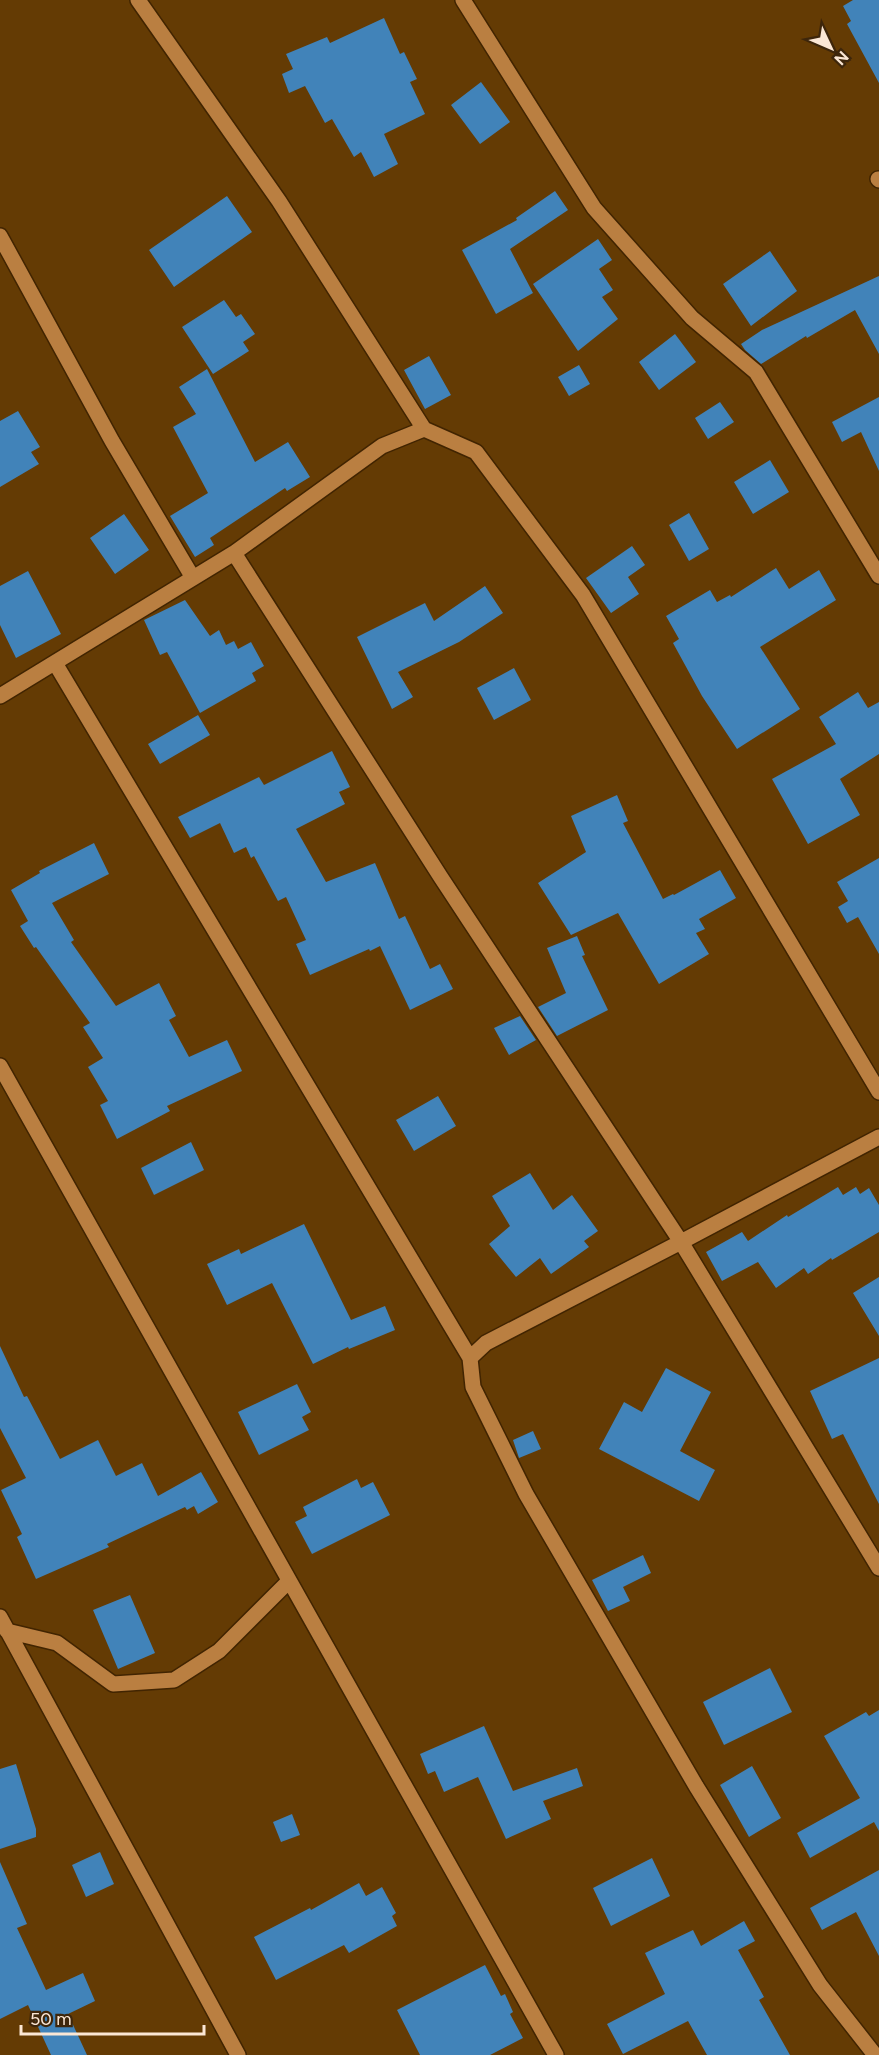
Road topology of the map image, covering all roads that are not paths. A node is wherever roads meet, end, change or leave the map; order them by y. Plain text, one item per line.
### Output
1 (138, 0) edge
2 (463, 0) edge
3 (0, 236) edge
4 (424, 429) junction
5 (234, 553) junction
6 (879, 576) edge
7 (193, 578) junction
8 (55, 663) junction
9 (0, 696) edge
10 (0, 1065) edge
11 (879, 1092) edge
12 (879, 1137) edge
13 (681, 1242) junction
14 (470, 1358) junction
15 (879, 1568) edge
16 (290, 1581) junction
17 (4, 1624) edge
18 (238, 2055) edge
19 (556, 2055) edge
20 (875, 2055) edge

1 - 4 street
2 - 6 street
3 - 7 street
4 - 5 street
4 - 11 street
5 - 7 street
5 - 13 street
7 - 8 street
8 - 9 street
8 - 14 street
10 - 16 street
12 - 13 street
13 - 14 street
13 - 15 street
14 - 20 street
16 - 17 street
16 - 19 street
17 - 18 street

